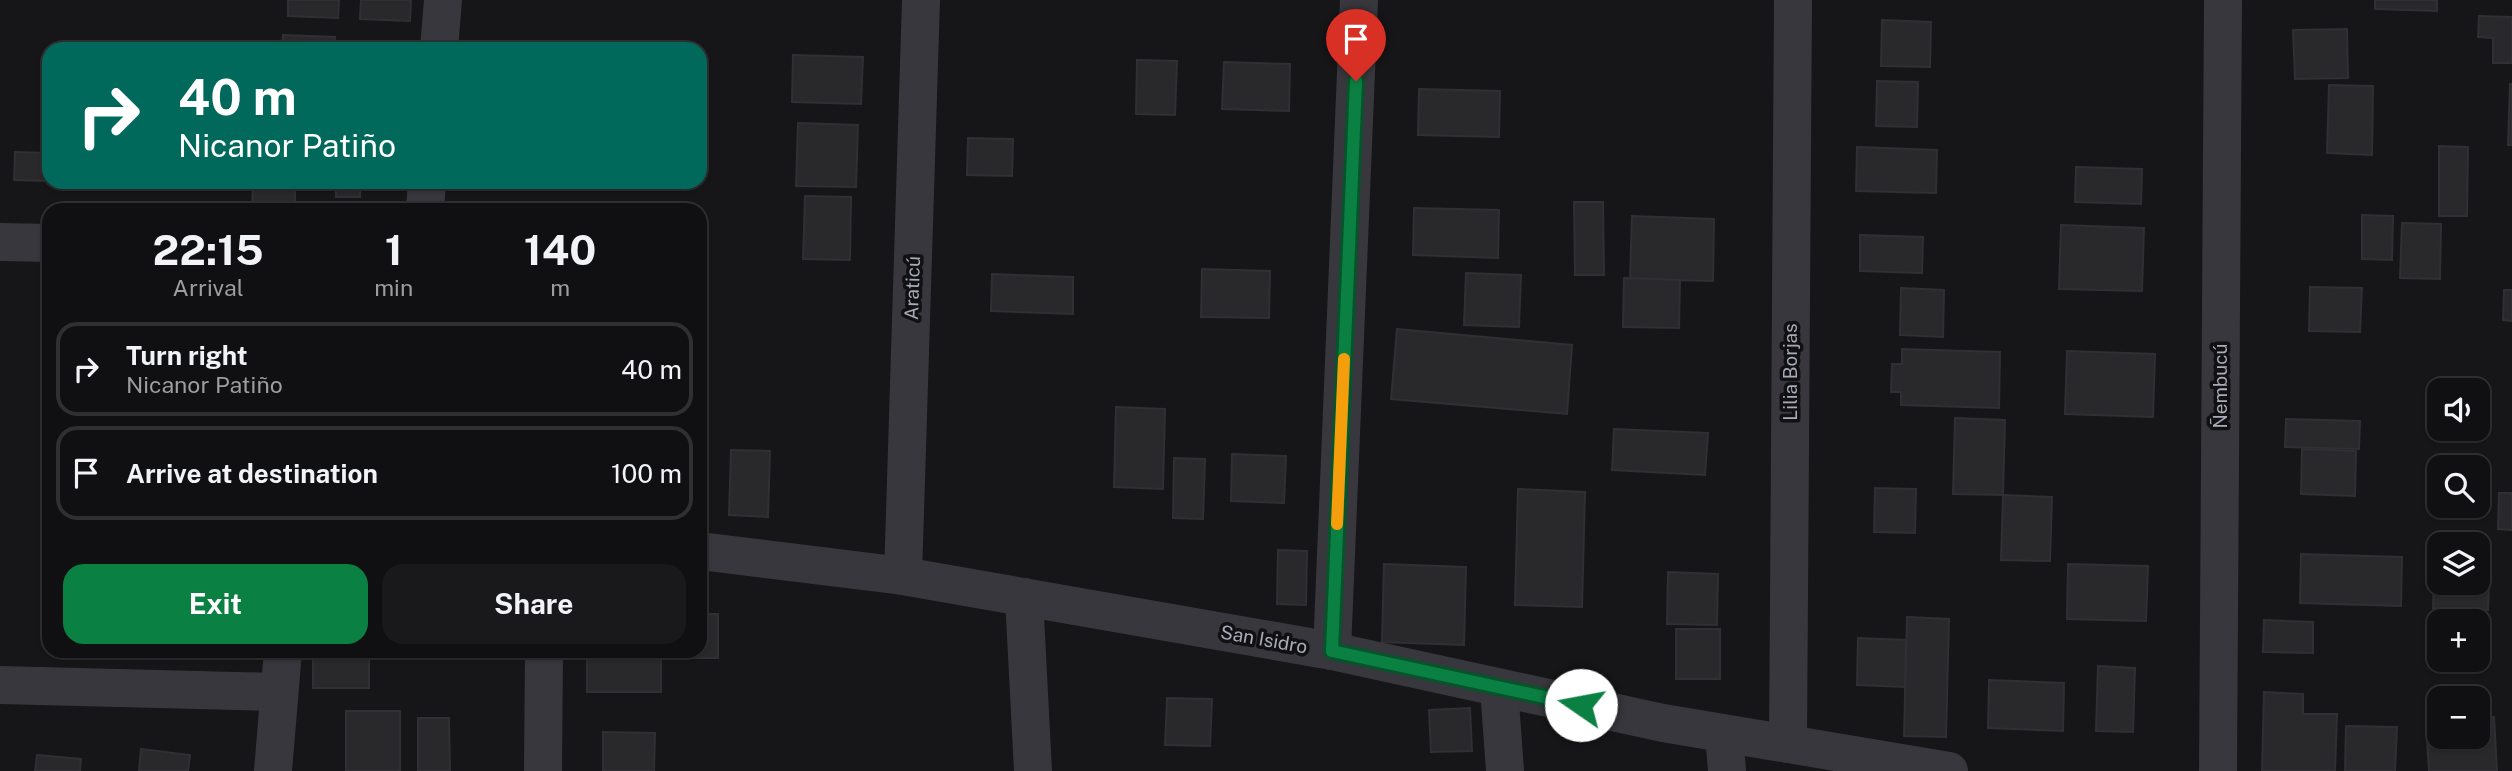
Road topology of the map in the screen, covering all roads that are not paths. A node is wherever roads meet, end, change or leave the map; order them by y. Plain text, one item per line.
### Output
1 (443, 0) edge
2 (922, 0) edge
3 (1359, 0) edge
4 (1793, 0) edge
5 (2222, 0) edge
6 (440, 42) edge
7 (0, 242) edge
8 (42, 243) edge
9 (707, 552) edge
10 (903, 576) junction
11 (1024, 597) junction
12 (1332, 651) junction
13 (282, 658) edge
14 (544, 658) edge
15 (0, 685) edge
16 (1499, 688) junction
17 (279, 692) junction
18 (1724, 734) junction
19 (1788, 744) junction
20 (273, 771) edge
21 (543, 771) edge
22 (1033, 771) edge
23 (1505, 771) edge
24 (1727, 771) edge
25 (1949, 771) edge
26 (2218, 771) edge

1 - 6 street
2 - 10 street, Araticú
3 - 12 street
4 - 19 street, Lilia Borjas
5 - 26 street, Ñembucú
7 - 8 street
9 - 10 street, San Isidro
10 - 11 street, San Isidro
11 - 12 street, San Isidro
11 - 22 street
12 - 16 street, San Isidro
13 - 17 street
14 - 21 street
15 - 17 street
16 - 18 street, San Isidro
16 - 23 street
17 - 20 street
18 - 19 street, San Isidro
18 - 24 street
19 - 25 street, San Isidro

